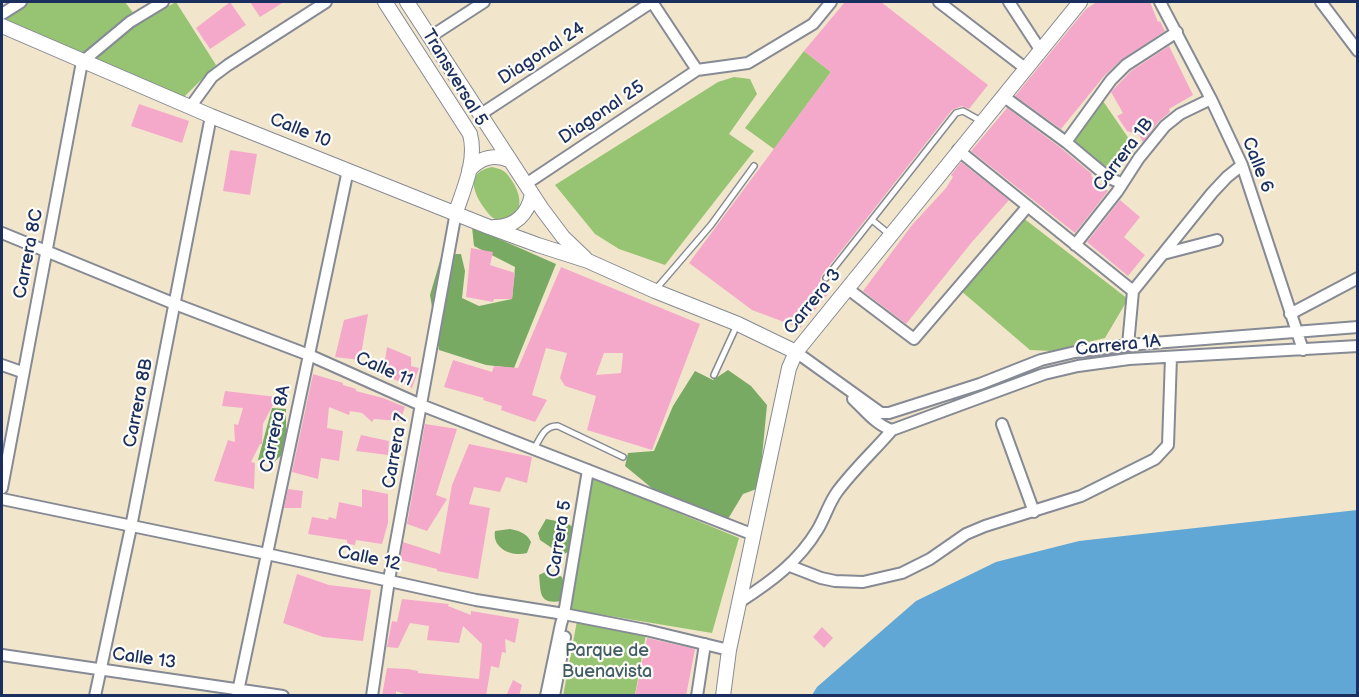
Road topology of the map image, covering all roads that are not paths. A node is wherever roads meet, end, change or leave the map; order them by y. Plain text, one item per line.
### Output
1 (21, 2) edge
2 (163, 2) edge
3 (326, 2) edge
4 (386, 2) edge
5 (407, 2) edge
6 (484, 2) edge
7 (652, 2) edge
8 (831, 2) edge
9 (939, 2) edge
10 (1009, 2) edge
11 (1080, 2) edge
12 (1160, 2) edge
13 (1321, 2) edge
14 (2, 14) edge
15 (2, 26) edge
16 (1177, 32) junction
17 (430, 37) junction
18 (1041, 51) junction
19 (1358, 51) edge
20 (82, 62) junction
21 (1025, 68) junction
22 (697, 70) junction
23 (1003, 96) junction
24 (1211, 99) junction
25 (191, 106) junction
26 (481, 114) junction
27 (211, 116) junction
28 (982, 121) junction
29 (1066, 142) junction
30 (958, 150) junction
31 (509, 160) junction
32 (754, 165) dead end
33 (1242, 165) junction
34 (348, 170) junction
35 (469, 170) junction
36 (1121, 183) junction
37 (529, 189) junction
38 (1028, 206) junction
39 (456, 212) junction
40 (872, 220) junction
41 (489, 226) junction
42 (2, 233) edge
43 (890, 235) junction
44 (1217, 240) dead end
45 (1075, 245) junction
46 (46, 252) junction
47 (1163, 254) junction
48 (588, 261) junction
49 (826, 278) dead end
50 (1358, 278) edge
51 (848, 289) junction
52 (655, 291) junction
53 (1133, 291) junction
54 (176, 304) junction
55 (1290, 314) junction
56 (738, 324) junction
57 (1358, 327) edge
58 (1298, 333) junction
59 (1128, 345) junction
60 (1358, 346) edge
61 (1303, 350) junction
62 (796, 352) junction
63 (309, 355) junction
64 (1171, 357) junction
65 (2, 365) edge
66 (822, 370) junction
67 (22, 372) junction
68 (714, 375) dead end
69 (421, 405) junction
70 (1002, 424) dead end
71 (892, 430) junction
72 (534, 449) junction
73 (623, 457) dead end
74 (588, 470) junction
75 (2, 488) edge
76 (2, 499) edge
77 (1034, 512) junction
78 (132, 527) junction
79 (754, 535) junction
80 (267, 554) junction
81 (790, 566) junction
82 (389, 580) junction
83 (741, 601) junction
84 (564, 614) junction
85 (705, 644) junction
86 (729, 650) junction
87 (2, 655) edge
88 (100, 670) junction
89 (238, 692) edge
90 (95, 696) edge
91 (283, 696) edge
92 (372, 696) edge
93 (546, 696) edge
94 (554, 696) edge
95 (696, 696) edge
96 (723, 696) edge

1 - 14 street
2 - 20 street
3 - 25 street
4 - 35 street, Transversal 5
5 - 17 street, Transversal 5
6 - 17 street
7 - 22 street
7 - 26 street, Diagonal 24
8 - 22 street
9 - 21 street
10 - 18 street
11 - 18 street, Carrera 3
12 - 16 street, Calle 6
13 - 19 street
15 - 20 street, Calle 10
16 - 24 street, Calle 6
16 - 29 street
17 - 26 street, Transversal 5
18 - 21 street, Carrera 3
20 - 25 street, Calle 10
20 - 46 street, Carrera 8C
21 - 23 street, Carrera 3
22 - 37 street, Diagonal 25
23 - 28 street, Carrera 3
23 - 29 street
24 - 33 street, Calle 6
24 - 36 street, Carrera 1B
25 - 27 street, Calle 10
26 - 31 street, Transversal 5
27 - 34 street, Calle 10
27 - 54 street, Carrera 8B
28 - 30 street, Carrera 3
28 - 40 lane
29 - 36 street
30 - 38 street
30 - 43 street, Carrera 3
31 - 35 street
31 - 37 street, Calle 10
32 - 52 lane
33 - 47 street
33 - 55 street, Calle 6
34 - 39 street, Calle 10
34 - 63 street, Carrera 8A
35 - 39 street, Transversal 5
36 - 45 street, Carrera 1B
37 - 41 street
37 - 48 street, Calle 10
38 - 45 street
38 - 51 street
39 - 41 street, Calle 10
39 - 69 street, Carrera 7
40 - 43 lane
40 - 49 lane
41 - 48 street, Calle 10
42 - 46 street, Calle 11
43 - 51 street, Carrera 3
44 - 47 street
45 - 53 street
46 - 54 street, Calle 11
46 - 67 street, Carrera 8C
47 - 53 street
48 - 52 street, Calle 10
50 - 55 street
51 - 62 street, Carrera 3
52 - 56 street, Calle 10
53 - 59 street, Carrera 1A
54 - 63 street, Calle 11
54 - 78 street, Carrera 8B
55 - 58 street, Calle 6
56 - 62 street, Calle 10
56 - 68 lane
57 - 58 street, Carrera 1A
58 - 59 street, Carrera 1A
58 - 61 street, Calle 6
59 - 66 street, Carrera 1A
60 - 61 street, Carrera 1A
61 - 64 street, Carrera 1A
62 - 66 street, Calle 10
62 - 79 street, Carrera 3
63 - 69 street, Calle 11
63 - 80 street, Carrera 8A
64 - 71 street, Carrera 1A
64 - 77 street
65 - 67 street
66 - 71 street
67 - 75 street, Carrera 8C
69 - 72 street, Calle 11
69 - 82 street, Carrera 7
70 - 77 street
71 - 81 street, Carrera 1A
72 - 73 lane
72 - 74 street, Calle 11
74 - 79 street, Calle 11
74 - 84 street, Carrera 5
76 - 78 street, Calle 12
77 - 81 street
78 - 80 street, Calle 12
78 - 88 street, Carrera 8B
79 - 83 street, Carrera 3
80 - 82 street, Calle 12
80 - 89 street, Carrera 8A
81 - 83 street, Carrera 1A
82 - 84 street, Calle 12
82 - 92 street, Carrera 7
83 - 86 street, Carrera 3
84 - 85 street, Calle 12
84 - 93 street, Carrera 5
84 - 94 street, Carrera 5
85 - 86 street, Calle 12
85 - 95 street
86 - 96 street, Carrera 3
87 - 88 street, Calle 13
88 - 89 street, Calle 13
88 - 90 street, Carrera 8B
89 - 91 street, Calle 13

